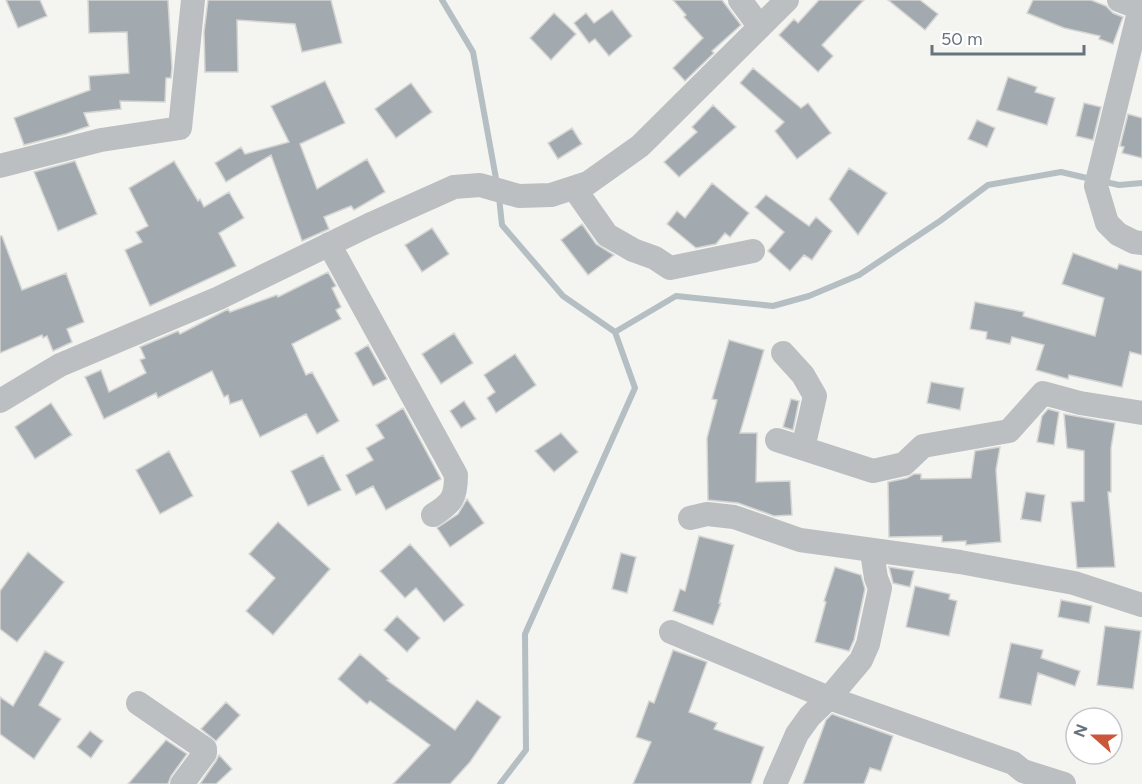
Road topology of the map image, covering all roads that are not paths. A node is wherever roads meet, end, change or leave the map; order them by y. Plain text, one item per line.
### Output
1 (193, 0) edge
2 (740, 0) edge
3 (787, 0) edge
4 (1134, 3) edge
5 (760, 27) junction
6 (0, 166) edge
7 (574, 188) junction
8 (1142, 243) edge
9 (329, 244) junction
10 (753, 251) dead end
11 (783, 353) dead end
12 (0, 400) edge
13 (1142, 413) edge
14 (777, 440) dead end
15 (802, 448) junction
16 (433, 516) dead end
17 (690, 518) dead end
18 (873, 552) junction
19 (1142, 605) edge
20 (671, 632) dead end
21 (829, 698) junction
22 (138, 703) dead end
23 (1020, 777) edge
24 (182, 784) edge
25 (775, 784) edge
26 (1064, 784) edge

1 - 6 street
2 - 5 street
3 - 5 street
4 - 8 street
5 - 7 street
7 - 9 street
7 - 10 street
9 - 12 street
9 - 16 street
11 - 15 street
13 - 15 street
14 - 15 street
17 - 18 street
18 - 19 street
18 - 21 street
20 - 21 street
21 - 23 street
21 - 25 street
22 - 24 street
23 - 26 street

